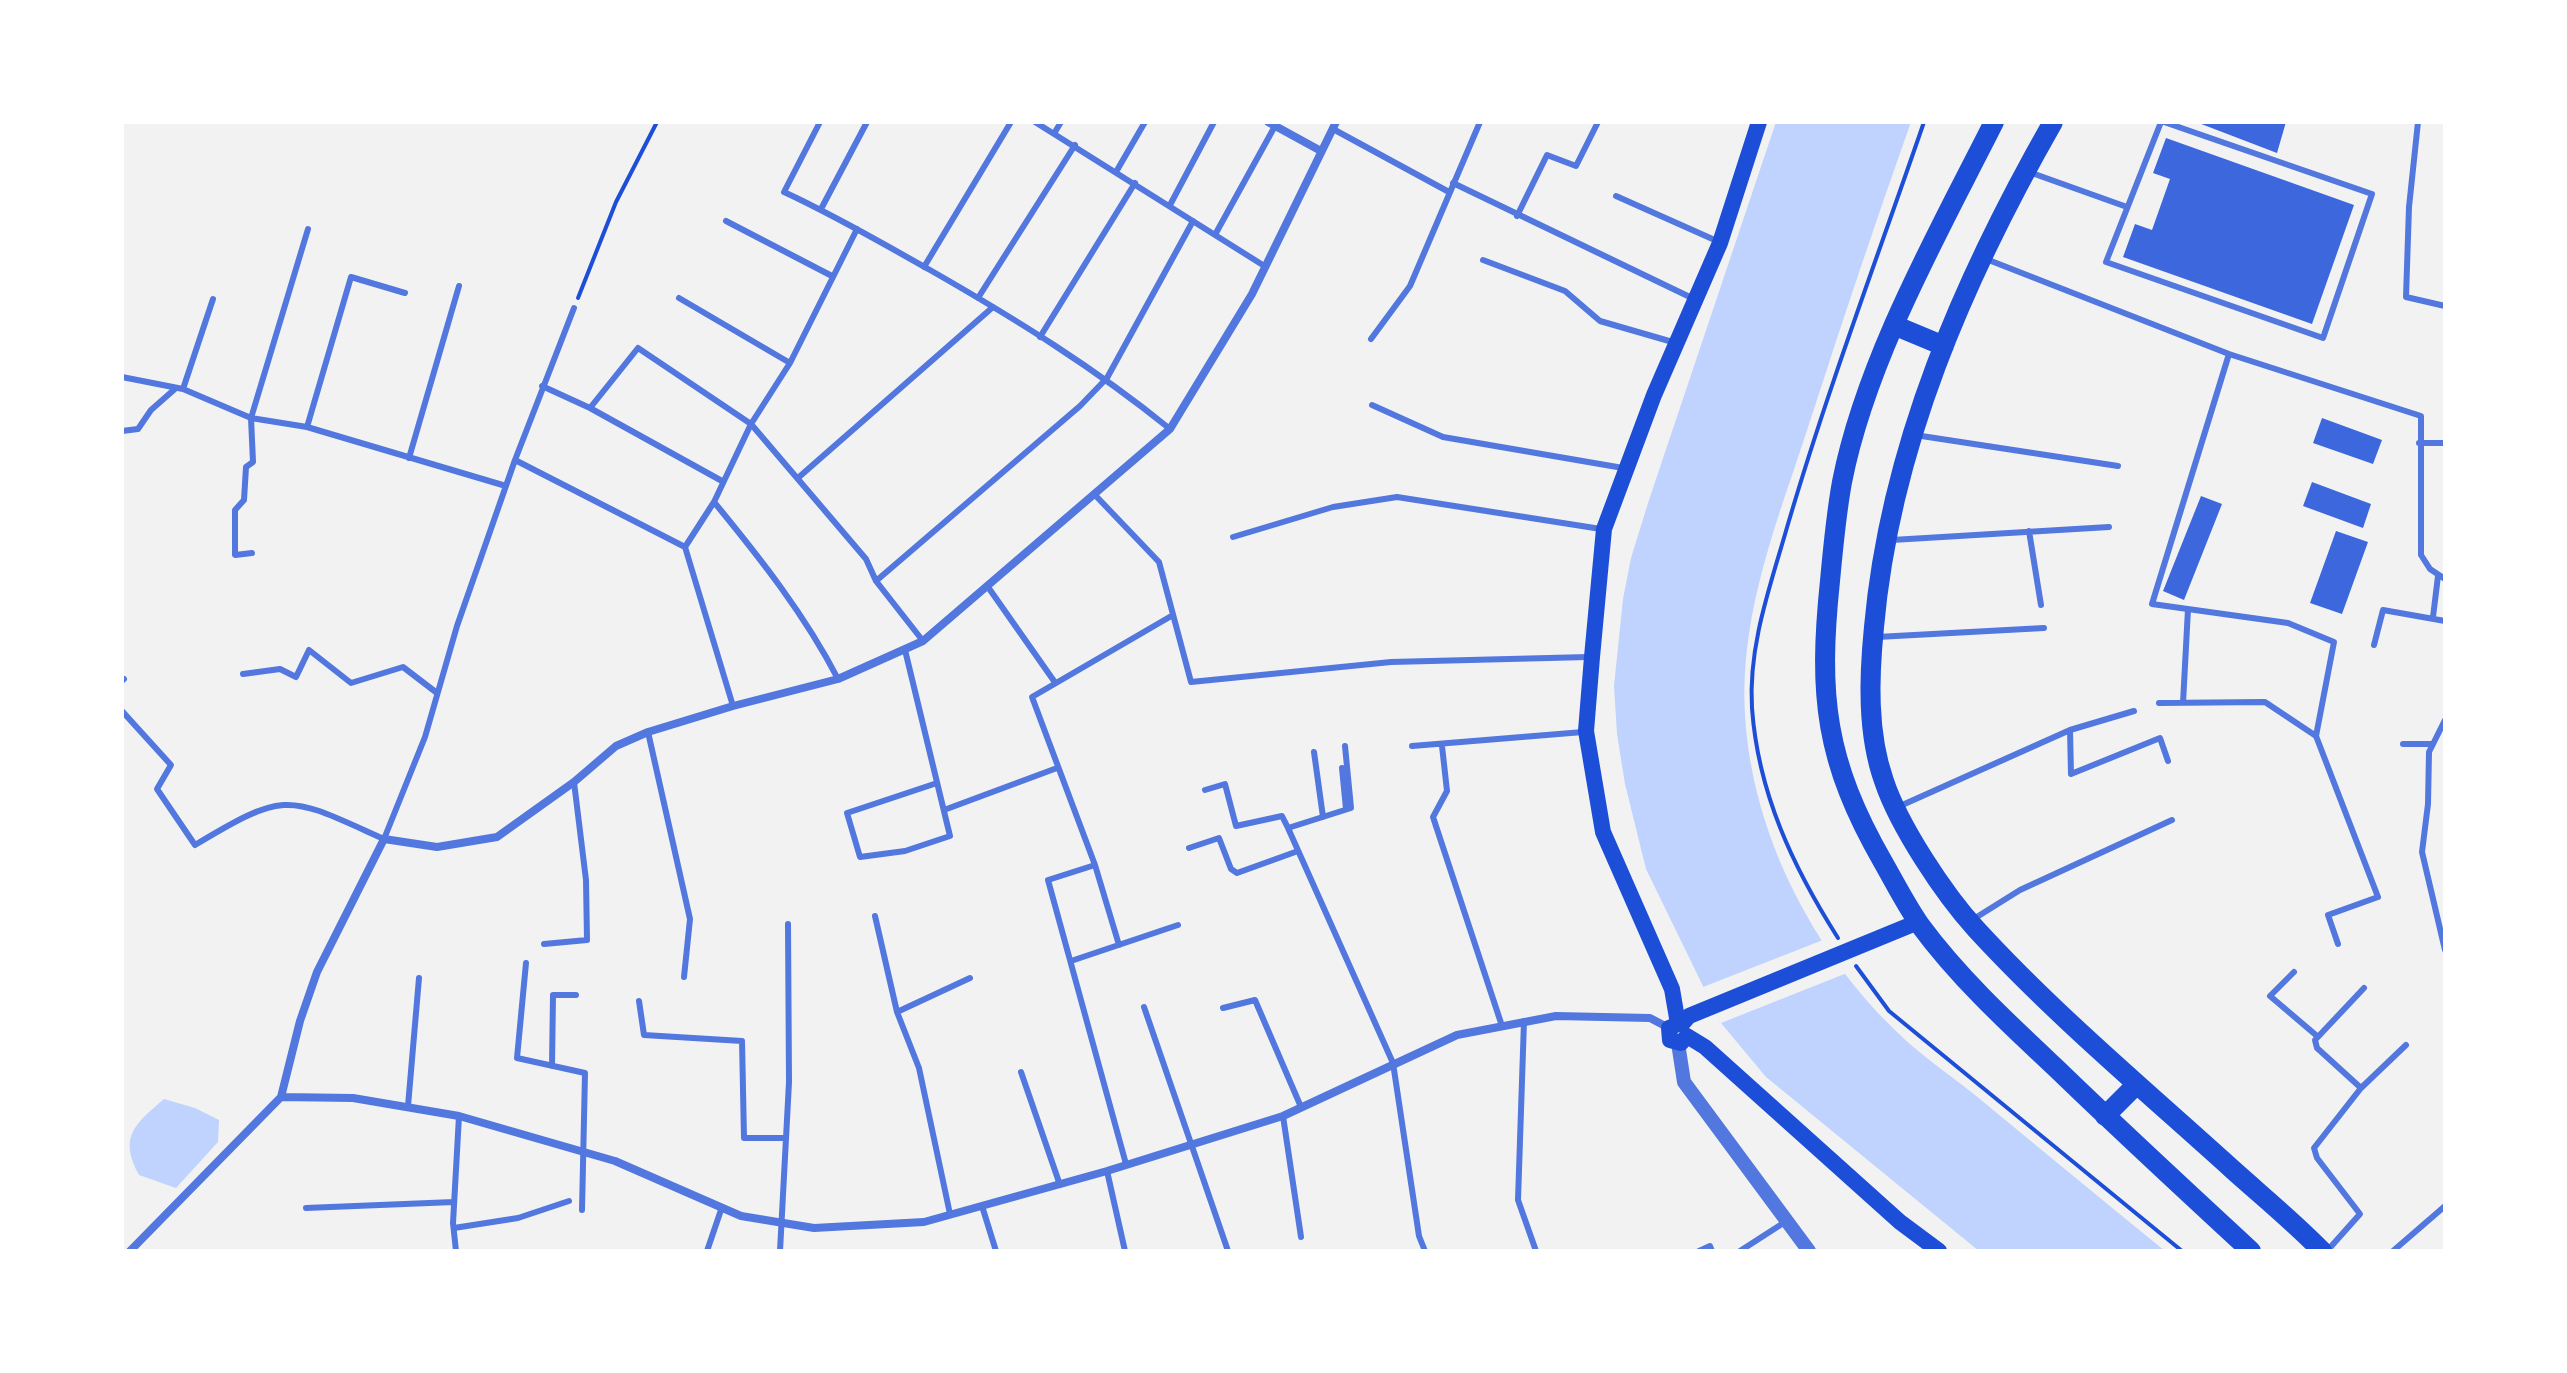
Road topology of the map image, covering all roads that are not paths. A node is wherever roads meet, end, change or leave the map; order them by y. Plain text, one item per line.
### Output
1 (820, 122) edge
2 (867, 122) edge
3 (1011, 122) edge
4 (1035, 122) edge
5 (1061, 122) edge
6 (1145, 122) edge
7 (1214, 122) edge
8 (1480, 122) edge
9 (1598, 122) edge
10 (1759, 122) edge
11 (1994, 122) edge
12 (2053, 122) edge
13 (2163, 122) edge
14 (2418, 122) edge
15 (1272, 124) edge
16 (1334, 126) edge
17 (1055, 132) junction
18 (1075, 145) junction
19 (1321, 151) junction
20 (2026, 171) junction
21 (1116, 172) junction
22 (1135, 183) junction
23 (1453, 183) junction
24 (1449, 192) junction
25 (1616, 196) dead end
26 (1170, 205) junction
27 (2127, 207) junction
28 (821, 209) junction
29 (1517, 216) junction
30 (726, 221) dead end
31 (1193, 221) junction
32 (308, 229) dead end
33 (857, 229) junction
34 (1216, 233) junction
35 (1720, 243) junction
36 (1983, 258) junction
37 (1483, 260) dead end
38 (924, 267) junction
39 (1266, 267) junction
40 (832, 276) junction
41 (459, 286) dead end
42 (405, 293) dead end
43 (679, 298) dead end
44 (978, 298) junction
45 (213, 299) dead end
46 (1694, 299) junction
47 (2445, 306) edge
48 (993, 307) junction
49 (574, 308) road end
50 (1896, 326) junction
51 (1040, 337) junction
52 (1371, 339) dead end
53 (1676, 343) junction
54 (1944, 346) junction
55 (2229, 354) junction
56 (790, 363) junction
57 (122, 377) edge
58 (1107, 378) junction
59 (542, 386) junction
60 (180, 388) junction
61 (1372, 405) dead end
62 (590, 408) junction
63 (251, 418) junction
64 (751, 424) junction
65 (307, 427) junction
66 (1170, 429) junction
67 (122, 431) edge
68 (1912, 434) junction
69 (2419, 443) junction
70 (2445, 443) edge
71 (409, 458) junction
72 (515, 460) junction
73 (2118, 466) dead end
74 (1627, 469) junction
75 (799, 477) junction
76 (722, 481) junction
77 (506, 486) junction
78 (1095, 495) junction
79 (714, 502) junction
80 (2109, 527) dead end
81 (1604, 529) junction
82 (2029, 531) junction
83 (1233, 537) dead end
84 (1884, 540) junction
85 (685, 547) junction
86 (252, 553) dead end
87 (2442, 577) edge
88 (876, 581) junction
89 (988, 587) junction
90 (2041, 605) dead end
91 (2188, 609) junction
92 (1173, 615) junction
93 (2433, 617) junction
94 (2445, 621) edge
95 (2044, 628) dead end
96 (1873, 637) junction
97 (923, 641) junction
98 (2374, 645) dead end
99 (905, 650) junction
100 (1592, 657) junction
101 (243, 674) dead end
102 (838, 679) junction
103 (1054, 681) junction
104 (437, 693) junction
105 (2159, 703) dead end
106 (2183, 703) junction
107 (733, 706) junction
108 (122, 711) edge
109 (2134, 711) dead end
110 (2445, 720) edge
111 (2070, 730) junction
112 (1586, 731) junction
113 (648, 732) junction
114 (2316, 736) junction
115 (2403, 744) dead end
116 (2431, 744) junction
117 (1345, 746) dead end
118 (1412, 746) dead end
119 (1442, 746) junction
120 (1314, 752) dead end
121 (2168, 761) dead end
122 (1057, 768) junction
123 (1342, 768) dead end
124 (574, 782) junction
125 (937, 783) junction
126 (1205, 790) dead end
127 (1897, 808) junction
128 (1346, 809) junction
129 (944, 810) junction
130 (1323, 817) junction
131 (2172, 820) dead end
132 (1288, 828) junction
133 (384, 839) junction
134 (1189, 848) dead end
135 (1298, 851) junction
136 (1095, 865) junction
137 (2445, 913) edge
138 (2436, 914) junction
139 (875, 916) dead end
140 (1918, 922) junction
141 (1970, 922) junction
142 (788, 924) dead end
143 (1178, 925) dead end
144 (544, 944) dead end
145 (2338, 944) dead end
146 (1119, 945) junction
147 (2445, 950) edge
148 (1071, 961) junction
149 (526, 963) dead end
150 (2294, 972) dead end
151 (684, 977) dead end
152 (419, 978) dead end
153 (970, 978) dead end
154 (2364, 988) dead end
155 (576, 995) dead end
156 (639, 1001) dead end
157 (1144, 1007) dead end
158 (1223, 1008) dead end
159 (897, 1012) junction
160 (1524, 1021) junction
161 (1502, 1026) junction
162 (1679, 1031) junction
163 (2317, 1036) junction
164 (2406, 1045) dead end
165 (1393, 1063) junction
166 (552, 1066) junction
167 (1021, 1072) dead end
168 (2137, 1084) junction
169 (2361, 1088) junction
170 (281, 1097) junction
171 (408, 1106) junction
172 (1301, 1107) junction
173 (459, 1116) junction
174 (1283, 1116) junction
175 (2105, 1116) junction
176 (786, 1138) junction
177 (1189, 1144) junction
178 (584, 1152) junction
179 (1126, 1164) junction
180 (1107, 1171) junction
181 (1060, 1185) junction
182 (569, 1201) dead end
183 (454, 1202) junction
184 (982, 1206) junction
185 (722, 1207) junction
186 (306, 1208) dead end
187 (2444, 1208) edge
188 (582, 1210) dead end
189 (950, 1214) junction
190 (1788, 1221) junction
191 (782, 1222) junction
192 (454, 1228) junction
193 (1301, 1237) dead end
194 (132, 1250) edge
195 (456, 1251) edge
196 (707, 1251) edge
197 (780, 1251) edge
198 (996, 1251) edge
199 (1125, 1251) edge
200 (1228, 1251) edge
201 (1425, 1251) edge
202 (1536, 1251) edge
203 (1699, 1251) edge
204 (1712, 1251) edge
205 (1740, 1251) edge
206 (1809, 1251) edge
207 (1939, 1251) edge
208 (2251, 1251) edge
209 (2324, 1251) edge
210 (2393, 1251) edge

1 - 28 lane
2 - 28 lane
3 - 38 lane
4 - 17 lane
5 - 17 lane
6 - 21 lane
7 - 26 lane
8 - 23 lane
9 - 29 lane
10 - 35 main road
11 - 50 main road
12 - 20 main road
13 - 27 lane
13 - 27 lane
14 - 47 lane
15 - 19 street
15 - 34 lane
16 - 19 street
16 - 24 lane
17 - 18 lane
18 - 21 lane
18 - 44 lane
19 - 39 street
20 - 27 lane
20 - 36 main road
21 - 22 lane
22 - 26 lane
22 - 51 lane
23 - 24 lane
23 - 29 lane
24 - 52 lane
25 - 35 lane
26 - 31 lane
28 - 33 lane
29 - 46 lane
30 - 40 lane
31 - 34 lane
31 - 58 lane
32 - 63 lane
33 - 38 lane
33 - 40 lane
34 - 39 lane
35 - 46 main road
36 - 54 main road
36 - 55 lane
37 - 53 lane
38 - 44 lane
39 - 66 street
40 - 56 lane
41 - 71 lane
42 - 65 lane
43 - 56 lane
44 - 48 lane
45 - 60 lane
46 - 53 main road
48 - 51 lane
48 - 75 lane
49 - 59 lane
50 - 54 main road
50 - 140 main road
51 - 58 lane
53 - 74 main road
54 - 68 main road
55 - 69 lane
55 - 91 lane
56 - 64 lane
57 - 60 lane
58 - 66 lane
58 - 88 lane
59 - 62 lane
59 - 72 lane
60 - 63 lane
60 - 67 lane
61 - 74 lane
62 - 64 lane
62 - 76 lane
63 - 65 lane
63 - 86 lane
64 - 75 lane
64 - 76 lane
65 - 71 lane
66 - 78 street
68 - 73 lane
68 - 84 main road
69 - 70 lane
69 - 87 lane
71 - 77 lane
72 - 77 lane
72 - 85 lane
74 - 81 main road
75 - 88 lane
76 - 79 lane
77 - 104 lane
78 - 89 street
78 - 92 lane
79 - 85 lane
79 - 102 lane
80 - 82 lane
81 - 83 lane
81 - 100 main road
82 - 84 lane
82 - 90 lane
84 - 96 main road
85 - 107 lane
87 - 93 lane
88 - 97 lane
89 - 97 street
89 - 103 lane
91 - 106 lane
91 - 114 lane
92 - 100 lane
92 - 103 lane
93 - 94 lane
93 - 98 lane
95 - 96 lane
96 - 127 main road
97 - 99 street
99 - 102 street
99 - 125 lane
100 - 112 main road
101 - 104 lane
102 - 107 street
103 - 122 lane
104 - 133 lane
105 - 106 lane
106 - 114 lane
107 - 113 street
108 - 133 lane
109 - 111 lane
110 - 116 lane
111 - 121 lane
111 - 127 lane
112 - 119 lane
112 - 162 main road
113 - 124 street
113 - 151 lane
114 - 145 lane
115 - 116 lane
116 - 138 lane
117 - 128 lane
118 - 119 lane
119 - 161 lane
120 - 130 lane
122 - 129 lane
122 - 136 lane
123 - 128 lane
124 - 133 street
124 - 144 lane
125 - 129 lane
125 - 129 lane
126 - 132 lane
127 - 141 main road
128 - 130 lane
130 - 132 lane
131 - 141 lane
132 - 135 lane
133 - 170 street
134 - 135 lane
135 - 165 lane
136 - 146 lane
136 - 148 lane
137 - 138 lane
138 - 147 lane
139 - 159 lane
140 - 162 main road
140 - 175 main road
141 - 168 main road
142 - 176 lane
143 - 146 lane
146 - 148 lane
148 - 179 lane
149 - 166 lane
150 - 163 lane
152 - 171 lane
153 - 159 lane
154 - 163 lane
155 - 166 lane
156 - 176 lane
157 - 177 lane
158 - 172 lane
159 - 189 lane
160 - 161 street
160 - 162 street
160 - 202 lane
161 - 165 street
162 - 190 street
162 - 207 main road
163 - 169 lane
164 - 169 lane
165 - 172 street
165 - 201 lane
166 - 178 lane
167 - 181 lane
168 - 175 main road
168 - 209 main road
169 - 209 lane
170 - 171 street
170 - 194 street
171 - 173 street
172 - 174 street
173 - 178 street
173 - 183 lane
174 - 177 street
174 - 193 lane
175 - 208 main road
176 - 191 lane
177 - 179 street
177 - 200 lane
178 - 185 street
178 - 188 lane
179 - 180 street
180 - 181 street
180 - 199 lane
181 - 184 street
182 - 192 lane
183 - 186 lane
183 - 192 lane
184 - 189 street
184 - 198 lane
185 - 191 street
185 - 196 lane
187 - 210 lane
189 - 191 street
190 - 205 lane
190 - 206 street
191 - 197 lane
192 - 195 lane
203 - 204 lane

